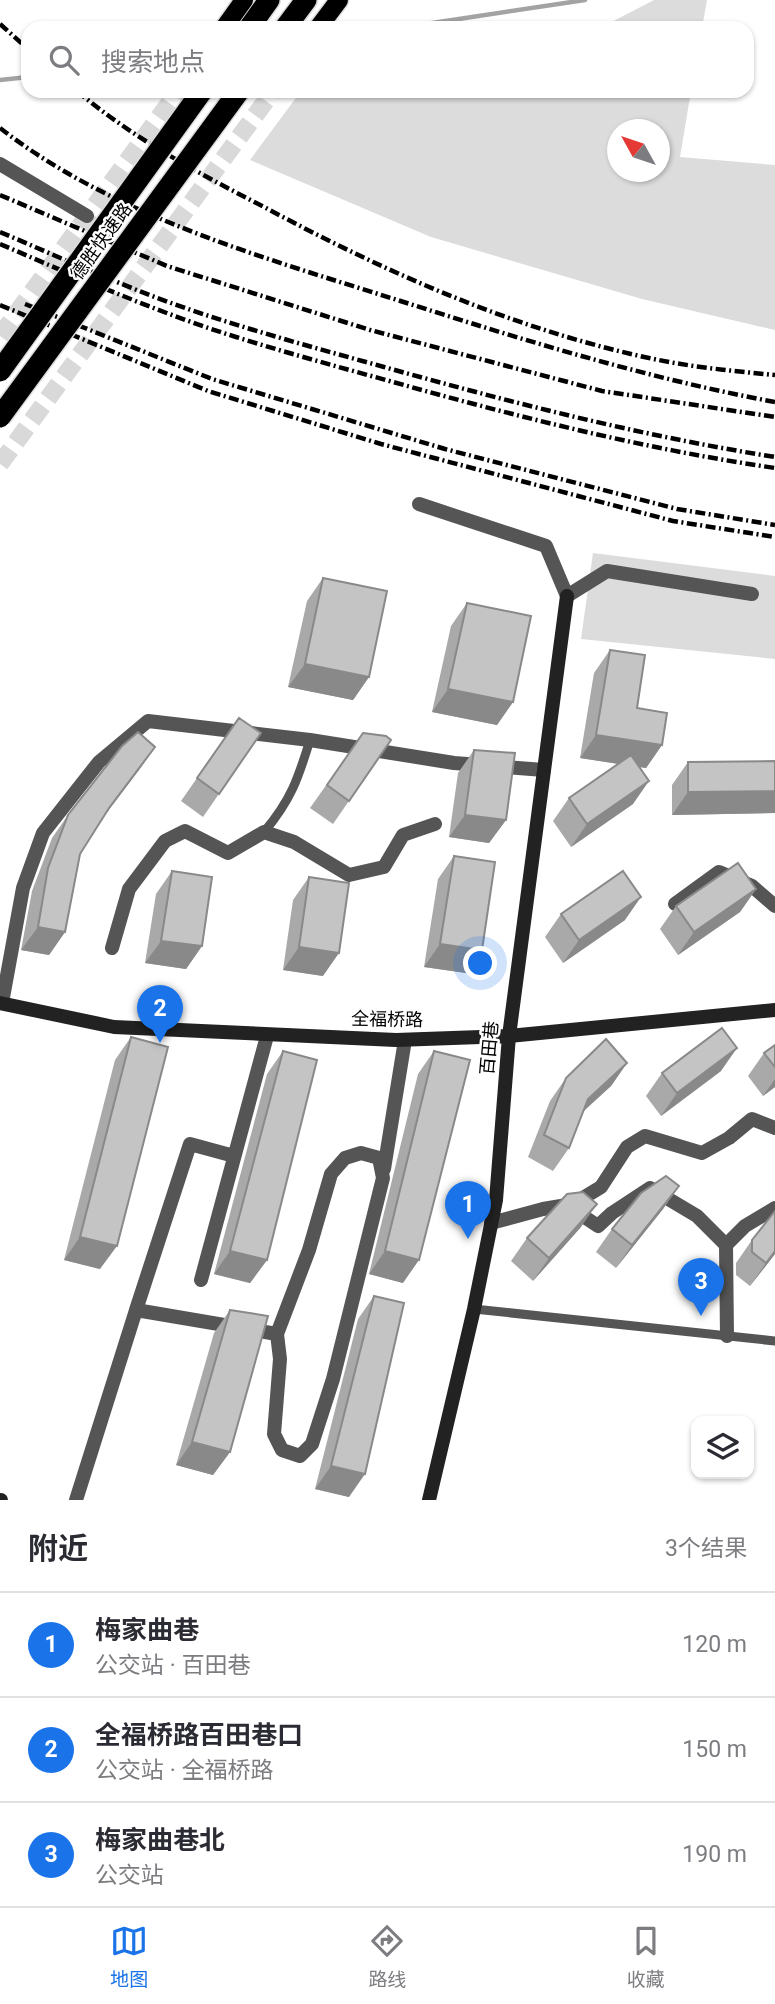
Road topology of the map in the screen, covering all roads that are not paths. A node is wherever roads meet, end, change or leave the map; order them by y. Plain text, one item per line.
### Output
1 (244, 0) edge
2 (270, 0) edge
3 (306, 0) edge
4 (339, 0) edge
5 (229, 21) edge
6 (254, 21) edge
7 (290, 21) edge
8 (323, 21) edge
9 (197, 98) edge
10 (234, 98) edge
11 (0, 164) edge
12 (87, 216) dead end
13 (0, 371) edge
14 (0, 417) edge
15 (419, 504) dead end
16 (752, 594) dead end
17 (567, 596) junction
18 (310, 740) junction
19 (544, 770) junction
20 (435, 824) dead end
21 (264, 832) junction
22 (675, 904) edge
23 (775, 906) edge
24 (112, 948) dead end
25 (1, 1003) edge
26 (775, 1010) edge
27 (267, 1035) junction
28 (509, 1036) junction
29 (405, 1040) junction
30 (775, 1128) edge
31 (234, 1156) junction
32 (383, 1178) junction
33 (573, 1204) junction
34 (775, 1208) edge
35 (491, 1223) junction
36 (726, 1245) junction
37 (201, 1280) dead end
38 (474, 1309) junction
39 (136, 1310) junction
40 (277, 1334) junction
41 (727, 1336) junction
42 (775, 1341) edge
43 (76, 1500) edge
44 (429, 1500) edge

1 - 5 main road
2 - 6 highway
3 - 7 highway
4 - 8 main road
9 - 13 highway, 德胜快速路, bridge
10 - 14 highway, 德胜快速路, bridge
11 - 12 street
15 - 17 street
16 - 17 street
17 - 19 street, 百田巷
18 - 19 street
18 - 21 lane
18 - 25 street
19 - 28 street, 百田巷
20 - 21 street
21 - 24 street
22 - 23 street
25 - 27 street, 全福桥路
26 - 28 street, 全福桥路
27 - 29 street, 全福桥路
27 - 31 street
28 - 29 street, 全福桥路
28 - 35 street, 百田巷
29 - 32 street
30 - 33 street
31 - 37 street
31 - 39 street
32 - 40 street
32 - 40 street
33 - 35 street
33 - 36 street
34 - 36 street
35 - 38 street, 百田巷
36 - 41 street
38 - 41 lane
38 - 44 street, 百田巷
39 - 40 street
39 - 43 street
41 - 42 lane

